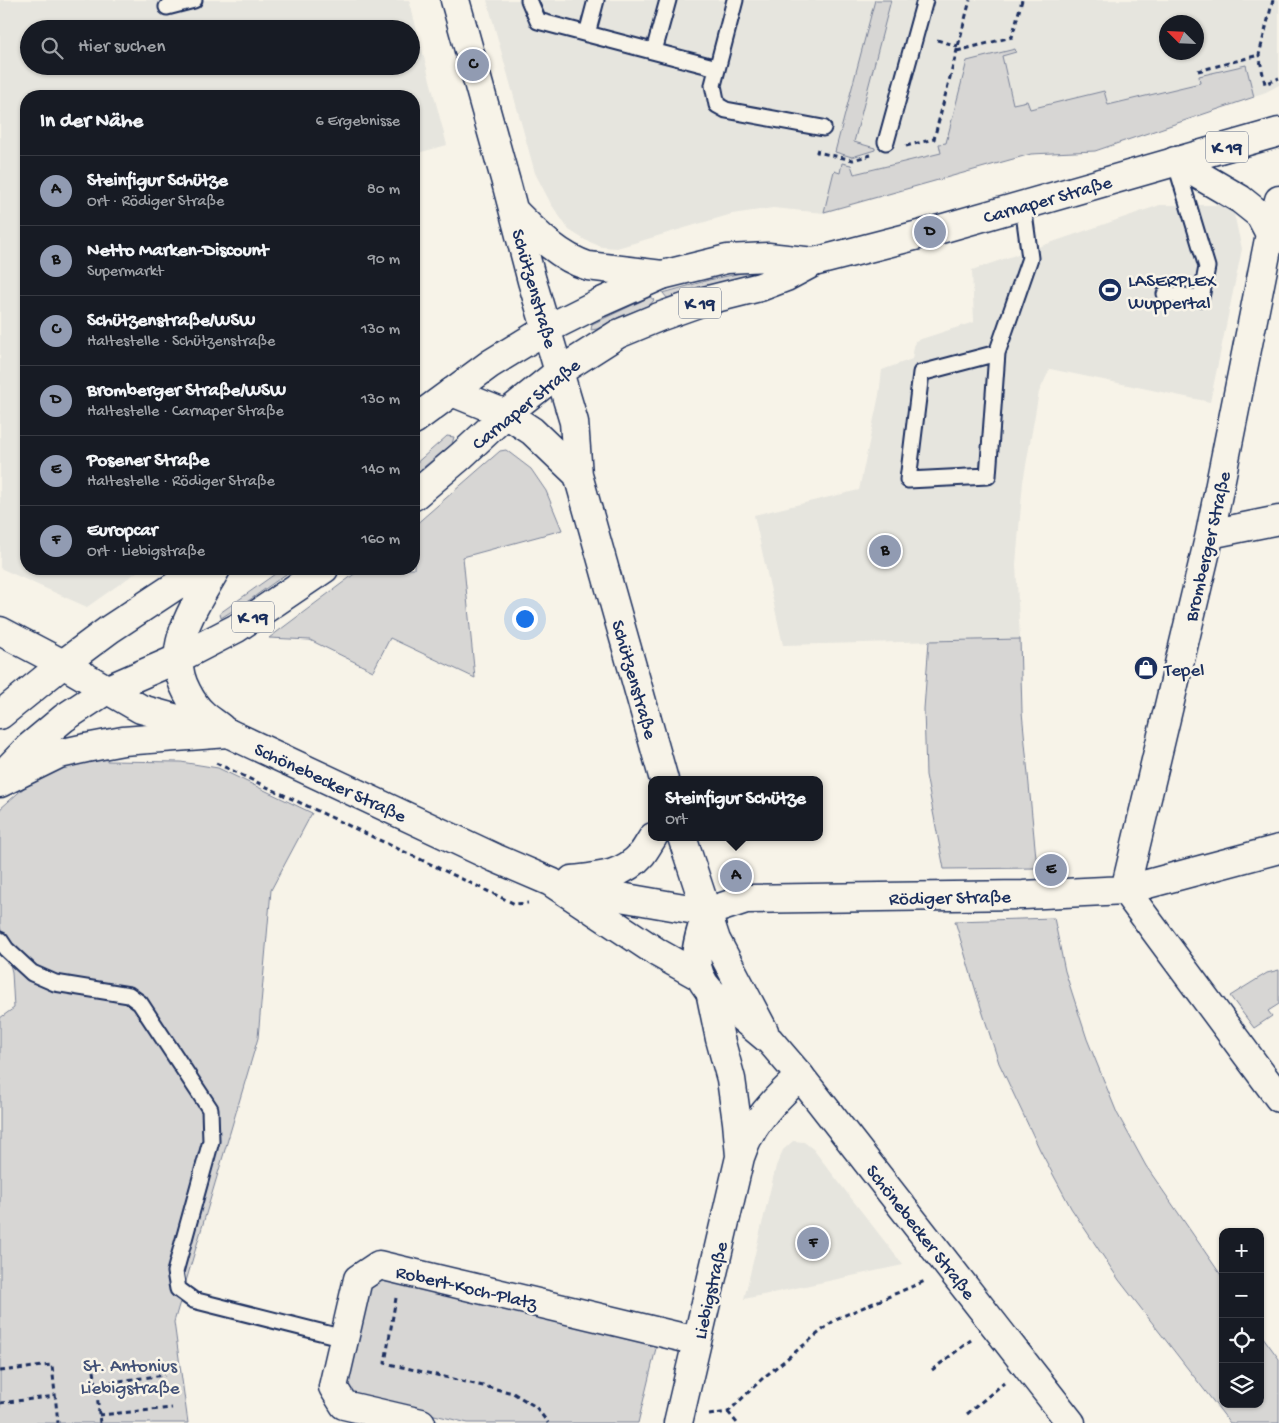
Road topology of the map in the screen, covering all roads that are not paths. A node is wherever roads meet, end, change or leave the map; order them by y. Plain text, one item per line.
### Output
1 (194, 0) edge
2 (455, 0) edge
3 (529, 0) edge
4 (596, 0) edge
5 (668, 0) edge
6 (735, 0) edge
7 (925, 0) edge
8 (167, 7) dead end
9 (587, 34) junction
10 (654, 51) junction
11 (718, 68) junction
12 (823, 128) dead end
13 (1279, 132) edge
14 (886, 142) dead end
15 (1175, 161) junction
16 (1279, 200) edge
17 (1022, 206) junction
18 (514, 212) junction
19 (1270, 234) junction
20 (814, 262) junction
21 (662, 275) junction
22 (1165, 294) dead end
23 (547, 329) junction
24 (997, 353) junction
25 (560, 371) junction
26 (452, 392) junction
27 (506, 414) junction
28 (420, 416) edge
29 (578, 475) junction
30 (420, 491) edge
31 (1279, 520) edge
32 (1210, 534) junction
33 (192, 575) edge
34 (213, 575) edge
35 (315, 575) edge
36 (0, 631) edge
37 (177, 659) junction
38 (63, 664) junction
39 (108, 689) junction
40 (0, 715) edge
41 (228, 733) junction
42 (663, 776) edge
43 (0, 777) edge
44 (0, 783) edge
45 (650, 841) edge
46 (683, 841) edge
47 (1279, 849) edge
48 (551, 882) junction
49 (1125, 890) junction
50 (708, 912) junction
51 (0, 940) edge
52 (704, 983) junction
53 (770, 1041) junction
54 (800, 1076) junction
55 (1279, 1098) edge
56 (740, 1158) junction
57 (344, 1338) junction
58 (697, 1341) junction
59 (678, 1421) edge
60 (421, 1423) edge
61 (1071, 1423) edge

1 - 8 lane
2 - 18 main road, Schützenstraße
3 - 9 lane
4 - 9 lane
5 - 10 lane
6 - 11 lane
7 - 14 lane
9 - 10 lane
10 - 11 lane
11 - 12 lane
13 - 15 main road, Carnaper Straße / K 19
15 - 17 main road, Carnaper Straße / K 19
15 - 19 main road
15 - 22 lane
16 - 19 main road, Bromberger Straße
17 - 20 main road, Carnaper Straße / K 19
17 - 24 lane
18 - 21 main road
18 - 23 main road, Schützenstraße
19 - 32 main road, Bromberger Straße
20 - 21 main road, Carnaper Straße / K 19
20 - 25 main road, Carnaper Straße / K 19
21 - 23 main road, Carnaper Straße / K 19
23 - 25 main road, Schützenstraße
23 - 26 main road, Carnaper Straße / K 19
24 - 24 lane
25 - 27 main road, Carnaper Straße / K 19
25 - 29 main road, Schützenstraße
26 - 27 main road
26 - 28 main road, Carnaper Straße / K 19
27 - 29 main road
27 - 30 main road, Carnaper Straße / K 19
29 - 42 main road, Schützenstraße
31 - 32 main road
32 - 49 main road, Bromberger Straße
33 - 38 main road
34 - 37 main road
35 - 37 main road, K 19
36 - 38 main road, Schönebecker Straße
37 - 39 main road, K 19
37 - 41 main road
38 - 39 main road, Schönebecker Straße
38 - 40 main road
39 - 41 main road, Schönebecker Straße
39 - 43 main road
41 - 44 main road
41 - 48 main road, Schönebecker Straße
45 - 48 main road
46 - 50 main road
47 - 49 main road, Rödiger Straße
48 - 50 main road
48 - 52 main road, Schönebecker Straße
49 - 50 main road, Rödiger Straße
49 - 55 main road
50 - 52 main road, Liebigstraße
50 - 53 main road, Schönebecker Straße
51 - 57 lane
52 - 53 main road, Schönebecker Straße
52 - 56 main road, Liebigstraße
53 - 54 main road, Schönebecker Straße
54 - 56 main road, Liebigstraße
54 - 61 main road, Schönebecker Straße
56 - 58 main road, Liebigstraße
57 - 58 main road, Robert-Koch-Platz
57 - 60 main road, Robert-Koch-Platz
58 - 59 main road, Liebigstraße

